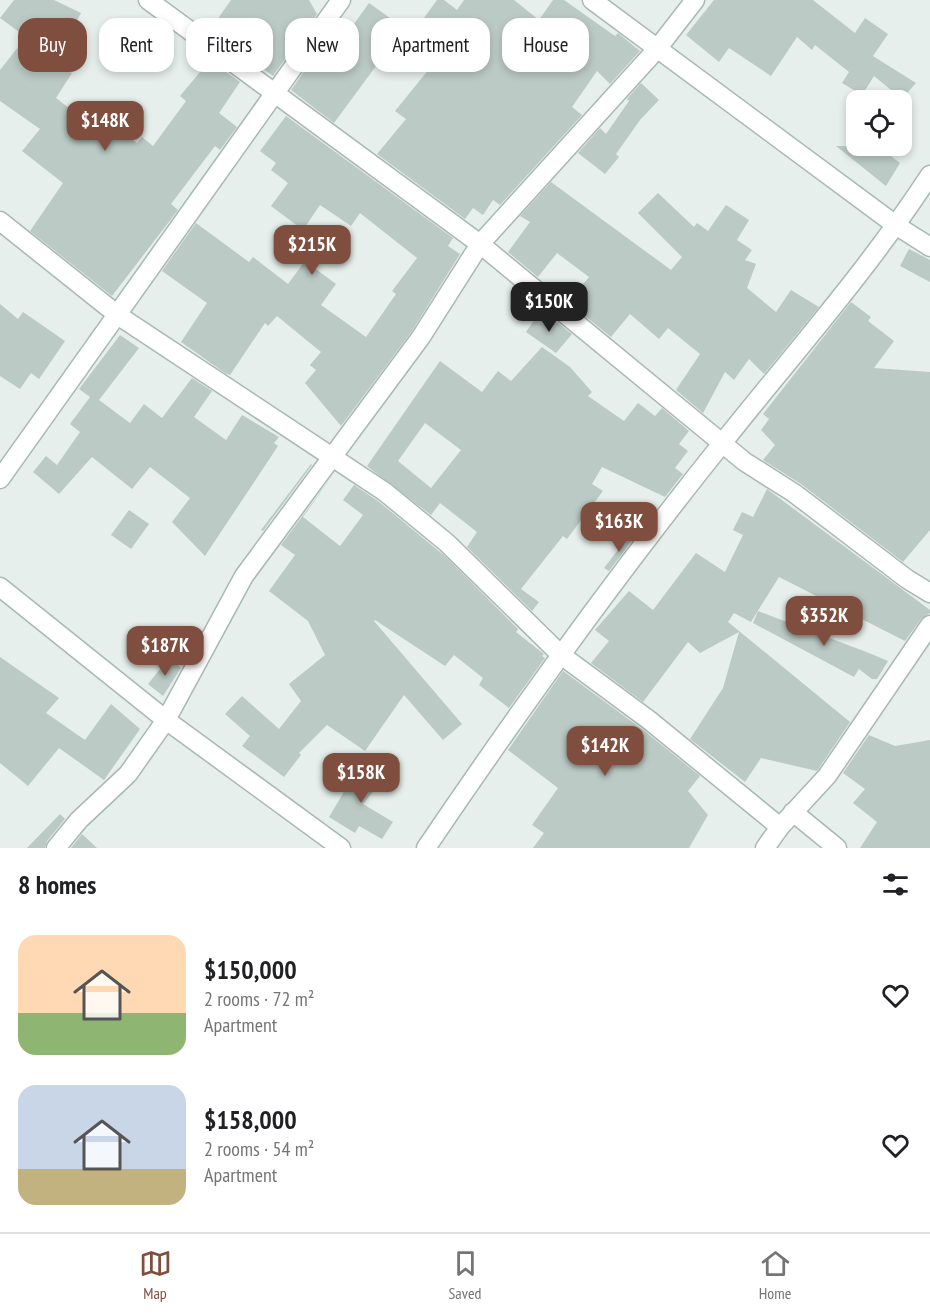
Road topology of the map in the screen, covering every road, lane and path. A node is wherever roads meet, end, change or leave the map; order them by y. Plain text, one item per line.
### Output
1 (148, 0) edge
2 (342, 0) edge
3 (592, 0) edge
4 (695, 0) edge
5 (657, 49) junction
6 (275, 95) junction
7 (930, 175) edge
8 (0, 221) edge
9 (897, 226) junction
10 (480, 244) junction
11 (930, 246) edge
12 (118, 315) junction
13 (723, 442) junction
14 (332, 460) junction
15 (0, 479) edge
16 (0, 587) edge
17 (930, 593) edge
18 (930, 625) edge
19 (561, 655) junction
20 (166, 720) junction
21 (793, 812) junction
22 (780, 826) junction
23 (56, 848) edge
24 (341, 848) edge
25 (426, 848) edge
26 (765, 848) edge
27 (837, 848) edge

1 - 6 street
2 - 6 street
3 - 5 street
4 - 5 street
5 - 9 street
5 - 10 street
6 - 10 street
6 - 12 street
7 - 9 street
8 - 12 street
9 - 11 street
9 - 13 street
10 - 13 street
10 - 14 street
12 - 14 street
12 - 15 street
13 - 17 street
13 - 19 street
14 - 19 street
14 - 20 street
16 - 20 street
18 - 21 street
19 - 22 street
19 - 25 street
20 - 23 street
20 - 24 street
21 - 22 street
21 - 27 street
22 - 26 street

